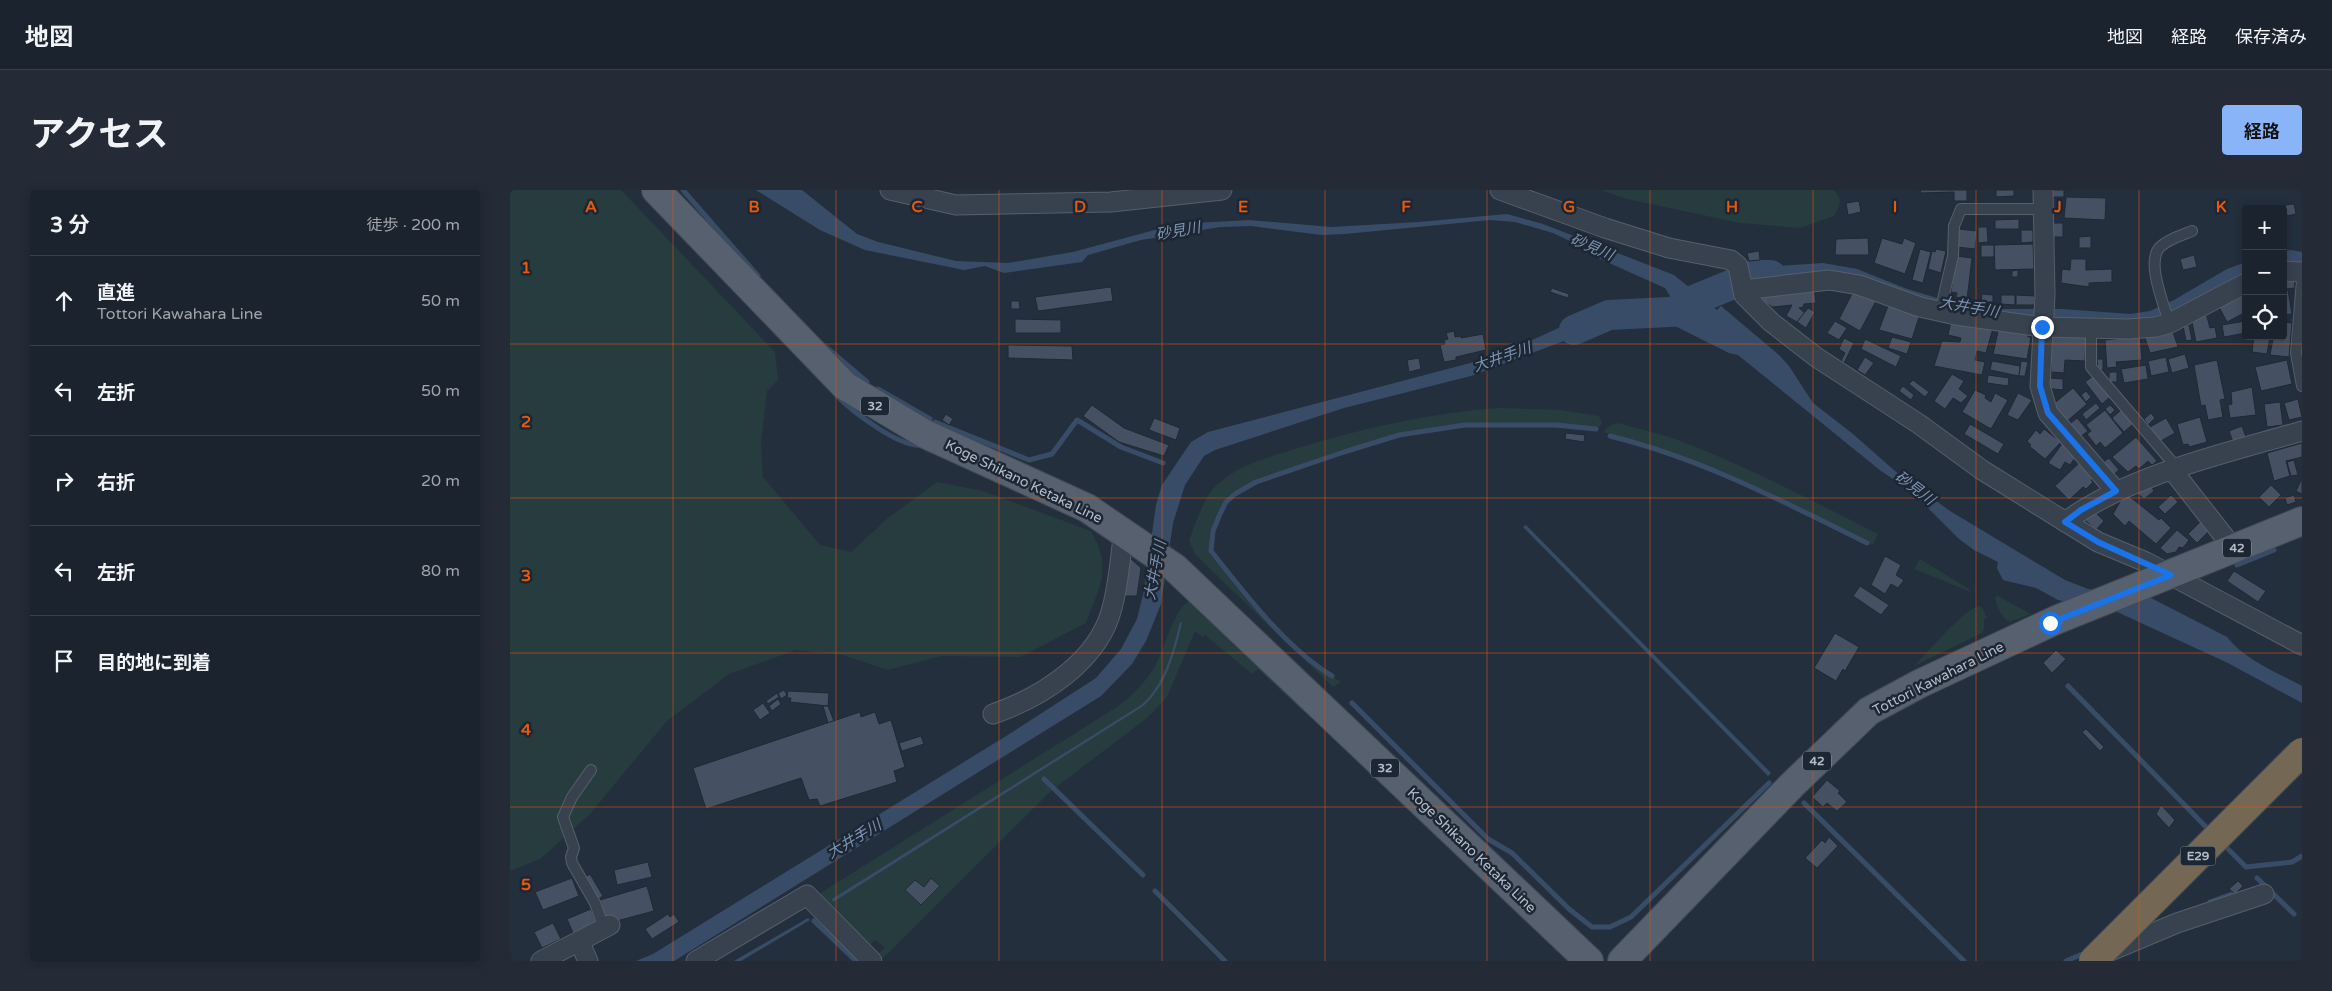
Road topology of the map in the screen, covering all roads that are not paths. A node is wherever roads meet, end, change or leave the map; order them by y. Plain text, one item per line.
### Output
1 (656, 190) edge
2 (890, 190) edge
3 (1222, 190) edge
4 (1500, 190) edge
5 (2044, 199) edge
6 (2192, 231) dead end
7 (2287, 271) edge
8 (2302, 272) edge
9 (2302, 280) edge
10 (2242, 284) edge
11 (1743, 288) junction
12 (1940, 312) junction
13 (2167, 315) junction
14 (2043, 319) junction
15 (2091, 337) dead end
16 (2302, 386) edge
17 (2302, 431) edge
18 (2175, 470) junction
19 (2116, 491) junction
20 (2302, 520) edge
21 (2065, 522) junction
22 (1124, 531) junction
23 (2234, 549) junction
24 (2171, 575) junction
25 (2302, 645) edge
26 (993, 714) dead end
27 (2302, 752) edge
28 (591, 770) dead end
29 (2264, 894) dead end
30 (607, 926) joint
31 (578, 941) junction
32 (541, 961) edge
33 (588, 961) edge
34 (696, 961) edge
35 (872, 961) edge
36 (1589, 961) edge
37 (1622, 961) edge
38 (2088, 961) edge
39 (2093, 961) edge

1 - 22 main road, Koge Shikano Ketaka Line / 32
2 - 3 street
4 - 11 street
5 - 12 lane
5 - 14 street
6 - 13 lane
7 - 8 street
9 - 16 lane
10 - 13 street
11 - 12 street
11 - 21 street
12 - 14 street
13 - 14 street
14 - 19 street
15 - 18 lane
17 - 18 street
18 - 19 street
18 - 23 street
19 - 21 street
20 - 23 main road, Tottori Kawahara Line / 42
21 - 24 street
22 - 26 street
22 - 36 main road, Koge Shikano Ketaka Line / 32
23 - 24 main road, Tottori Kawahara Line / 42
24 - 25 street
24 - 37 main road, Tottori Kawahara Line / 42
27 - 39 highway, E29, bridge
28 - 30 lane
29 - 38 street
30 - 31 street
31 - 32 street
31 - 33 street
34 - 35 street

